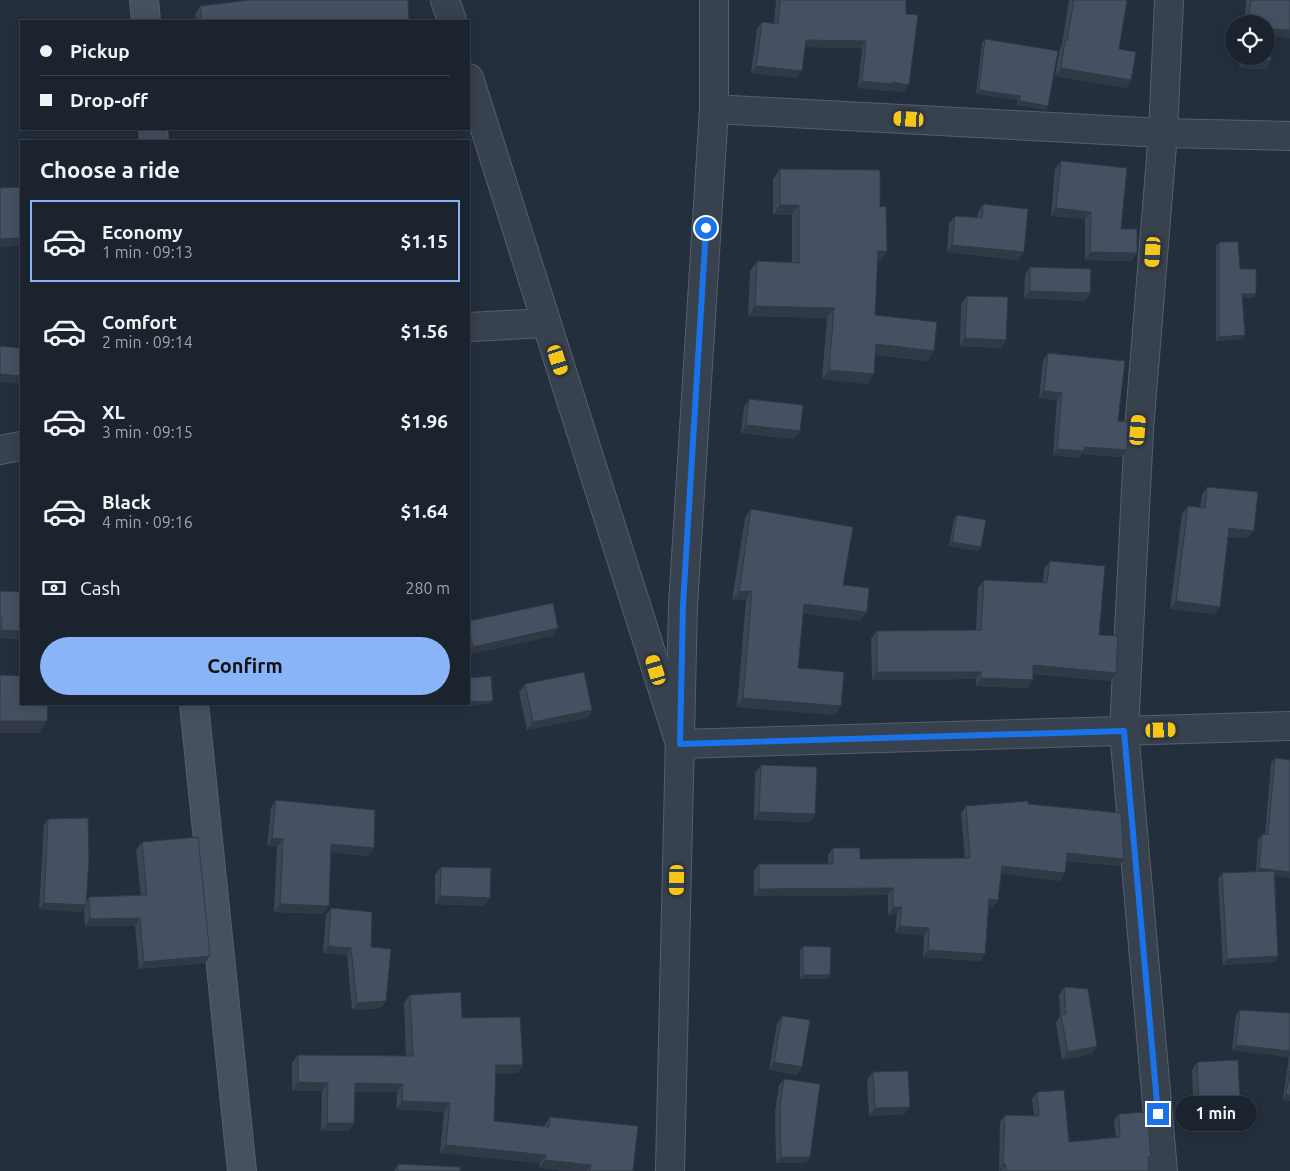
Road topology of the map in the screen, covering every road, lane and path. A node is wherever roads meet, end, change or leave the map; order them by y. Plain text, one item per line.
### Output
1 (144, 0) edge
2 (445, 0) edge
3 (714, 0) edge
4 (1169, 0) edge
5 (146, 20) edge
6 (452, 20) edge
7 (470, 81) edge
8 (714, 109) junction
9 (1163, 133) junction
10 (1290, 136) edge
11 (546, 323) junction
12 (470, 327) edge
13 (20, 446) edge
14 (0, 450) edge
15 (194, 705) edge
16 (1290, 726) edge
17 (1124, 731) junction
18 (680, 744) junction
19 (242, 1171) edge
20 (670, 1171) edge
21 (1162, 1171) edge

1 - 5 street
2 - 6 street
3 - 8 street
4 - 9 street
7 - 11 street
8 - 9 street
8 - 18 street
9 - 10 street
9 - 17 street
11 - 12 street
11 - 18 street
13 - 14 street
15 - 19 street
16 - 17 street
17 - 18 street
17 - 21 street
18 - 20 street

